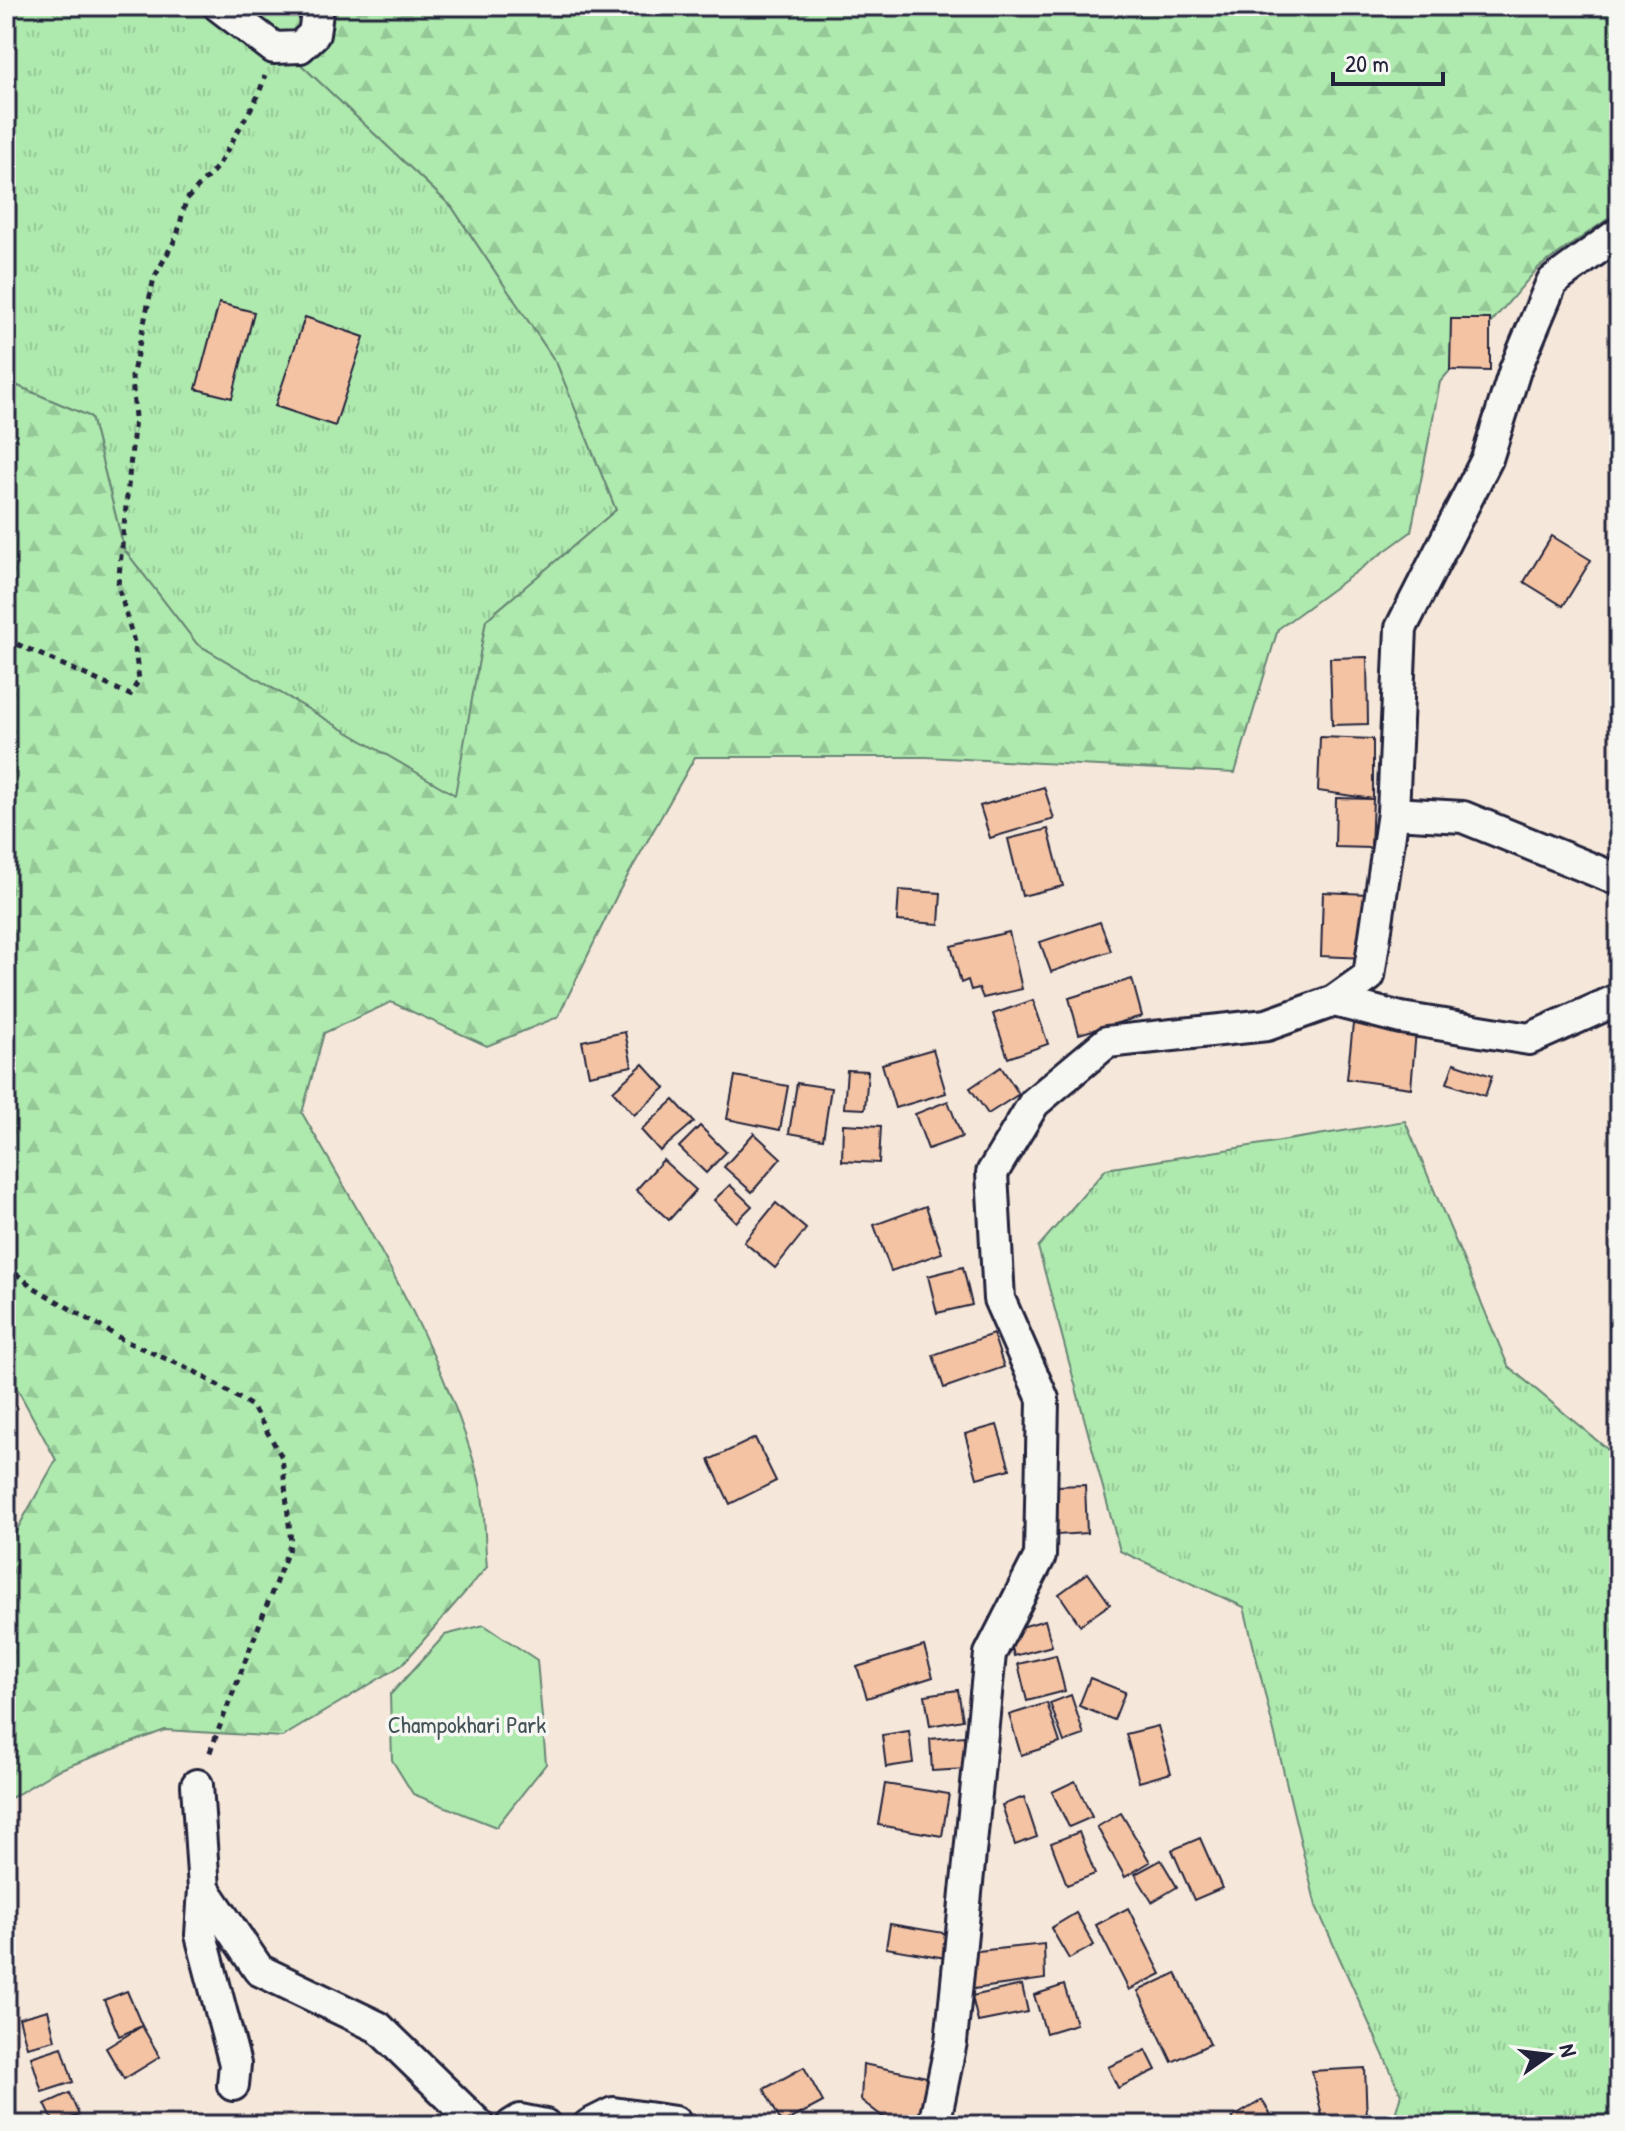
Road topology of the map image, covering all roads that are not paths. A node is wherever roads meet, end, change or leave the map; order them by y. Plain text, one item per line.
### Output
1 (219, 6) edge
2 (318, 6) edge
3 (1619, 233) edge
4 (1393, 813) junction
5 (1619, 880) edge
6 (1619, 999) edge
7 (1334, 1001) junction
8 (197, 1785) road end
9 (204, 1889) junction
10 (233, 2085) dead end
11 (675, 2122) dead end
12 (479, 2125) edge
13 (512, 2125) edge
14 (545, 2125) edge
15 (589, 2125) edge
16 (934, 2125) edge

1 - 2 street
3 - 4 street
4 - 5 street
4 - 7 street
6 - 7 street
7 - 16 street
8 - 9 street
9 - 10 street
9 - 12 street
11 - 15 street
13 - 14 street

